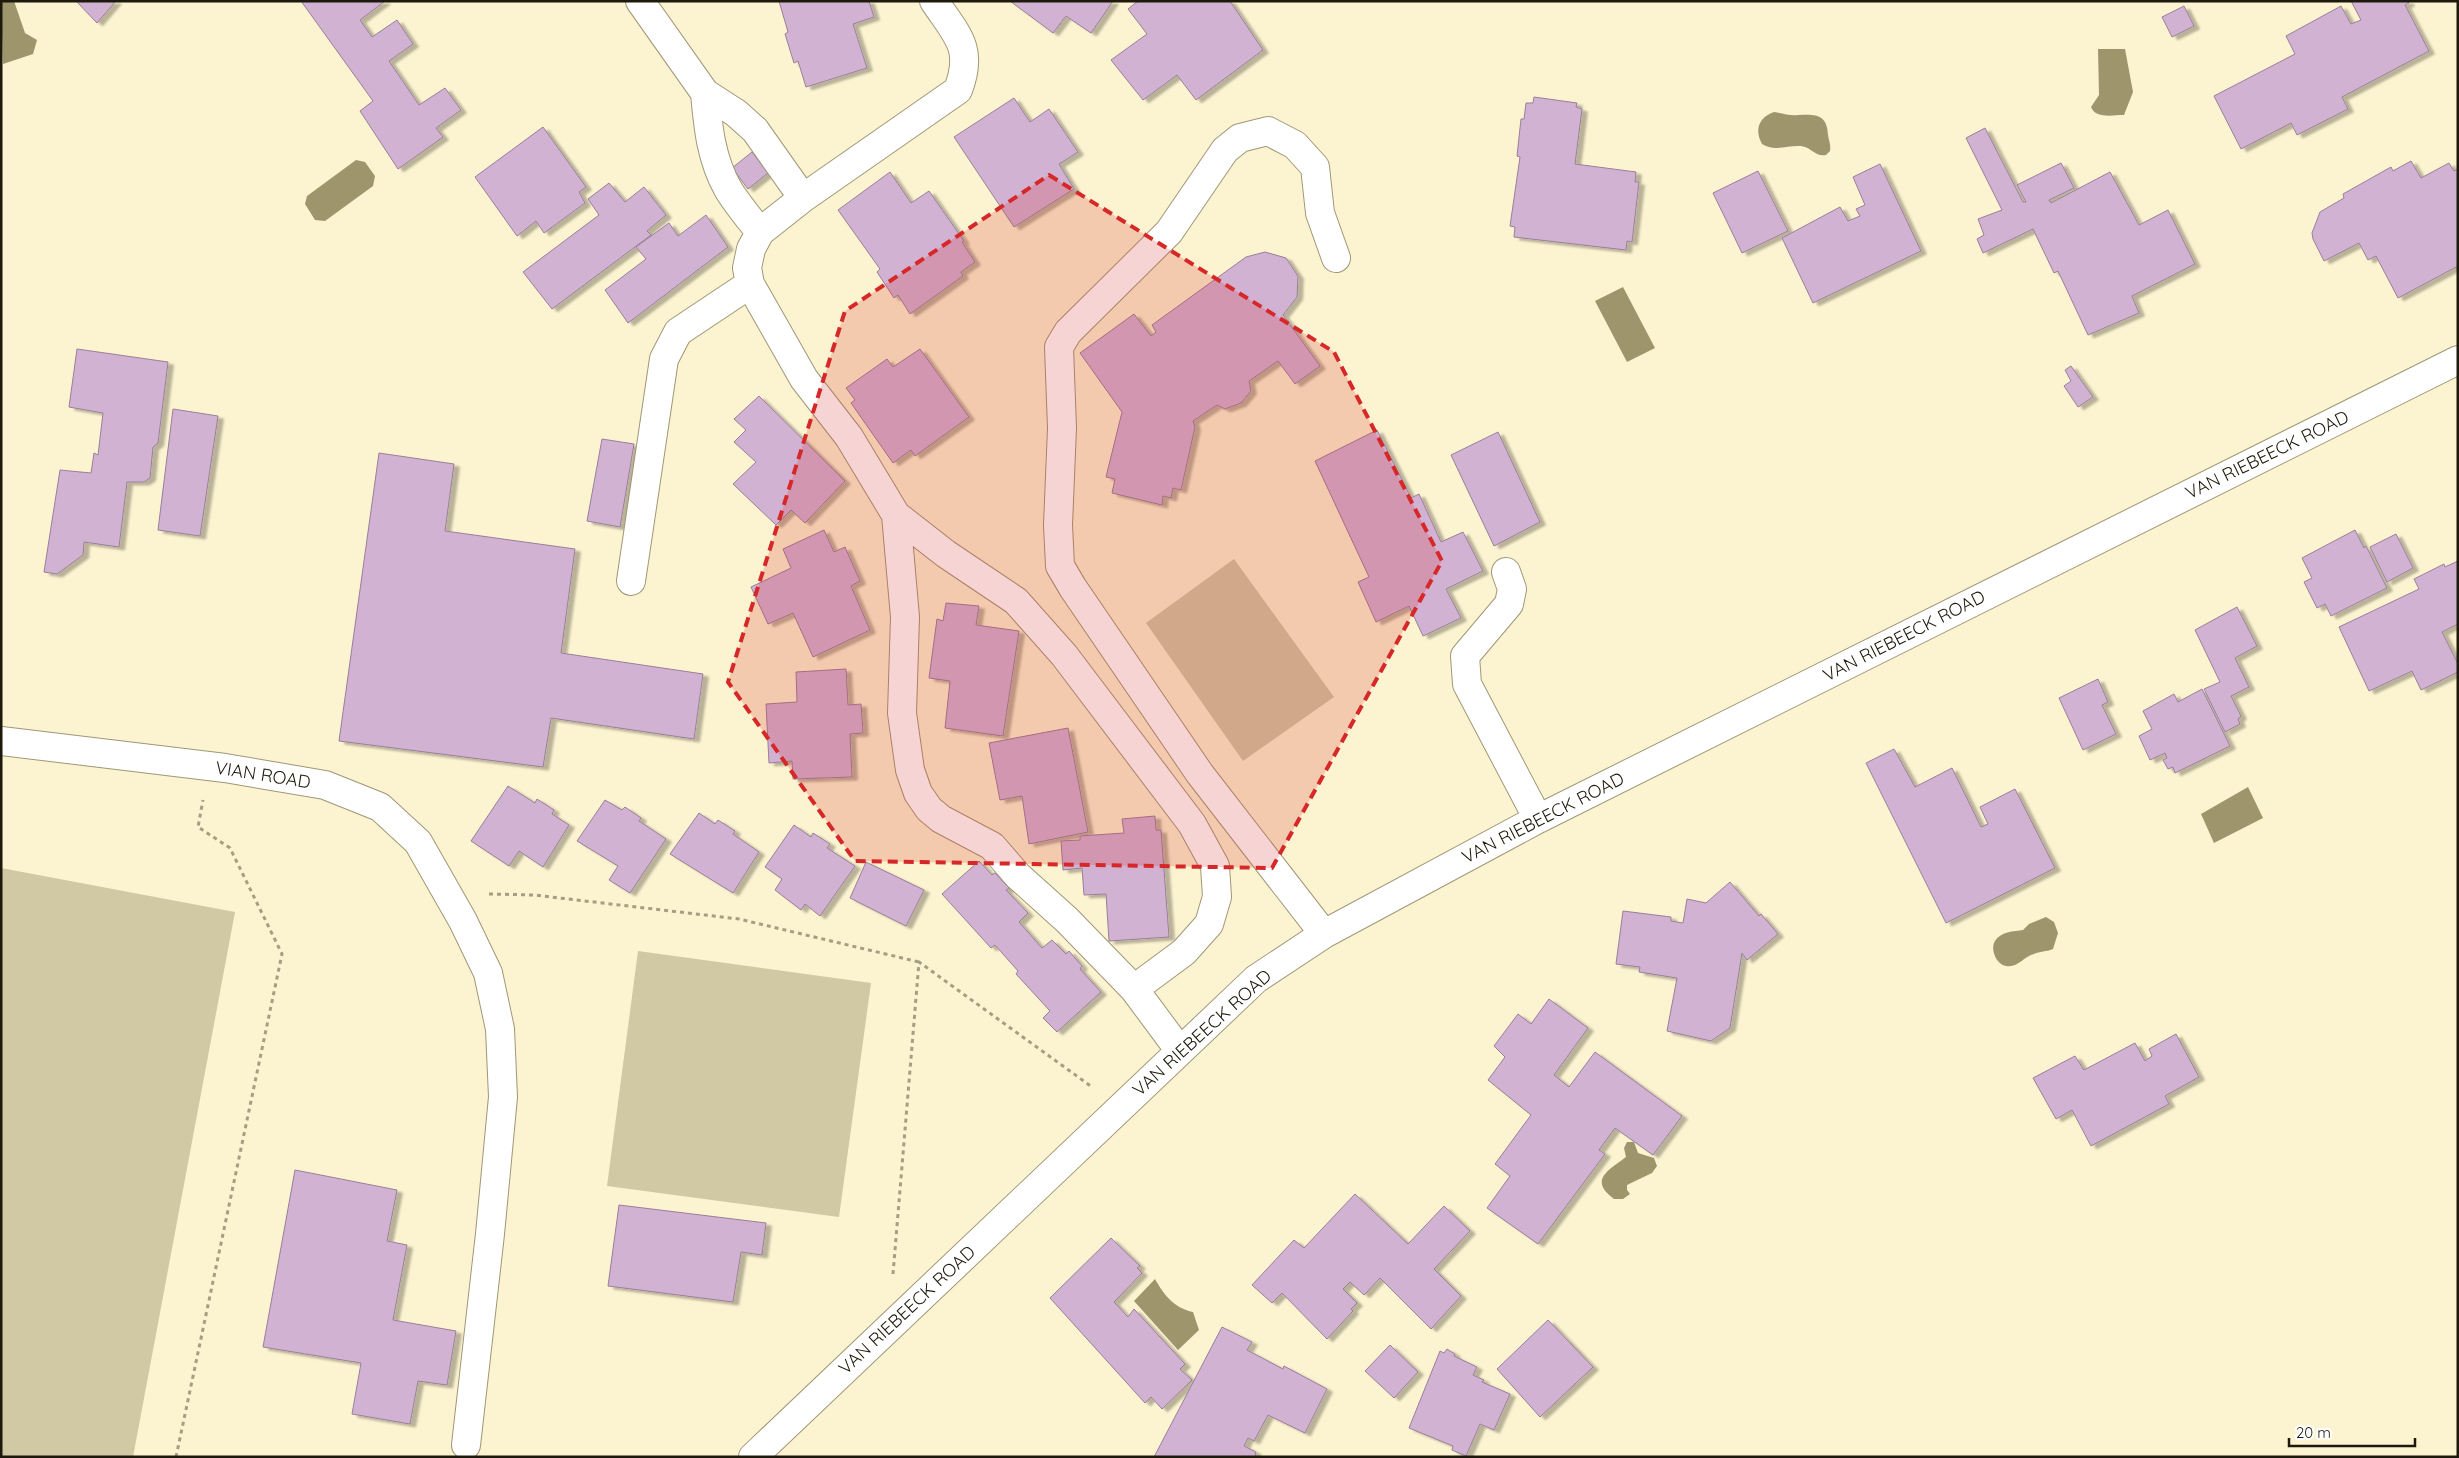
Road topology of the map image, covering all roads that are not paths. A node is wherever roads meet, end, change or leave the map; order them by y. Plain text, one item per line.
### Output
1 (640, 1) edge
2 (934, 1) edge
3 (705, 93) junction
4 (803, 198) junction
5 (760, 232) junction
6 (1336, 258) dead end
7 (750, 284) junction
8 (2458, 360) edge
9 (896, 515) junction
10 (1506, 572) dead end
11 (631, 581) dead end
12 (1, 741) edge
13 (1538, 819) junction
14 (1324, 934) junction
15 (1134, 988) junction
16 (1180, 1051) junction
17 (466, 1445) dead end
18 (753, 1457) edge

1 - 3 street
2 - 4 street
3 - 4 street
3 - 5 street
4 - 5 street
5 - 7 street
6 - 14 street
7 - 9 street
7 - 11 street
8 - 13 street, VAN RIEBEECK ROAD
9 - 15 street
9 - 15 street
10 - 13 street
12 - 17 street, VIAN ROAD
13 - 14 street, VAN RIEBEECK ROAD
14 - 16 street, VAN RIEBEECK ROAD
15 - 16 street
16 - 18 street, VAN RIEBEECK ROAD

